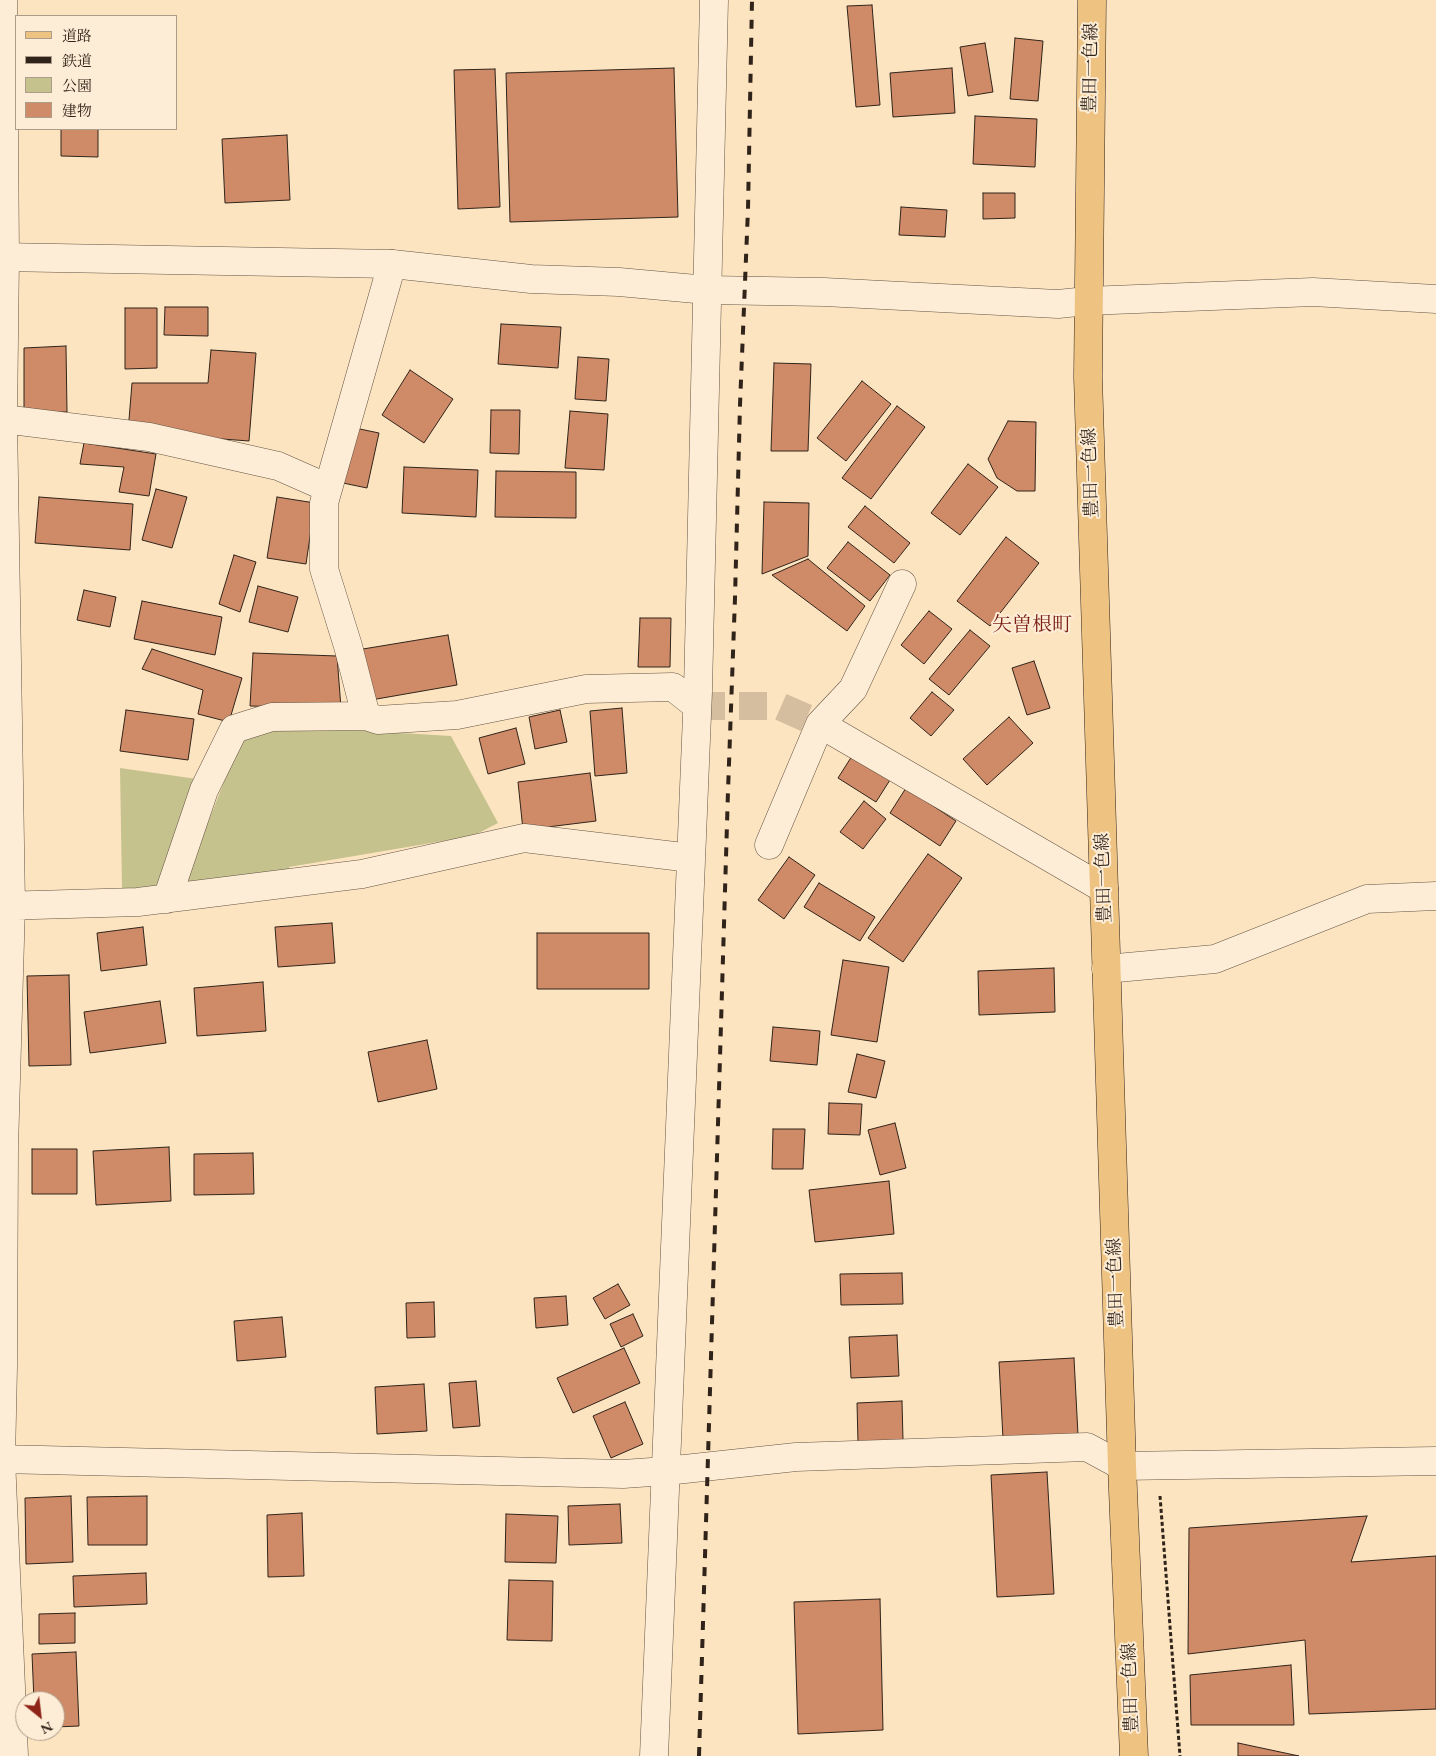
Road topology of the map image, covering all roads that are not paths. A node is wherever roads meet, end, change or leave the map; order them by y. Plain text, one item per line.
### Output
1 (3, 0) edge
2 (714, 0) edge
3 (1092, 0) edge
4 (2, 257) edge
5 (392, 264) junction
6 (706, 290) junction
7 (1436, 299) edge
8 (1088, 301) junction
9 (3, 419) junction
10 (328, 488) junction
11 (902, 584) dead end
12 (697, 706) junction
13 (366, 716) junction
14 (820, 724) junction
15 (768, 845) dead end
16 (691, 858) junction
17 (1104, 889) junction
18 (1436, 896) edge
19 (167, 899) junction
20 (5, 906) edge
21 (1106, 969) junction
22 (0, 1459) edge
23 (1436, 1461) edge
24 (1122, 1466) junction
25 (666, 1472) junction
26 (14, 1756) edge
27 (654, 1756) edge
28 (1134, 1756) edge

1 - 4 street
2 - 6 street
3 - 8 main road, 豊田一色線
4 - 5 street
4 - 9 street
5 - 6 street
5 - 10 street
6 - 8 street
6 - 12 street
7 - 8 street
8 - 17 main road, 豊田一色線
9 - 10 street
9 - 20 street
10 - 13 street
11 - 14 street
12 - 13 street
12 - 16 street
13 - 19 street
14 - 15 street
14 - 17 street
16 - 19 street
16 - 25 street
17 - 21 main road, 豊田一色線
18 - 21 street
19 - 20 street
20 - 22 street
21 - 24 main road, 豊田一色線
22 - 25 street
22 - 26 street
23 - 24 street
24 - 25 street
24 - 28 main road, 豊田一色線
25 - 27 street

